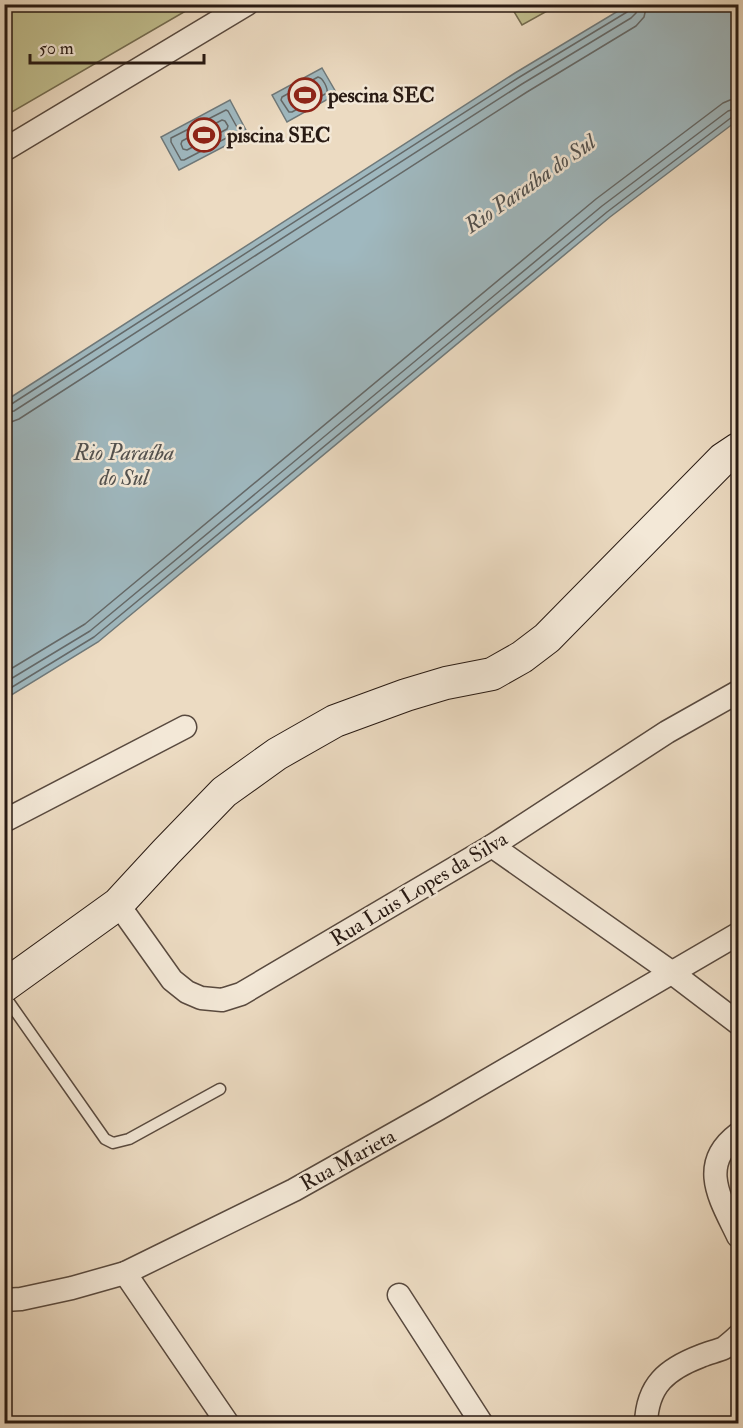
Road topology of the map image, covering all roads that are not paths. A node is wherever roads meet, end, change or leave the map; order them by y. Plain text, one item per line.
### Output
1 (247, 4) edge
2 (4, 150) edge
3 (738, 450) edge
4 (738, 692) edge
5 (185, 727) dead end
6 (4, 821) edge
7 (492, 846) junction
8 (118, 904) junction
9 (738, 934) edge
10 (671, 972) junction
11 (4, 986) edge
12 (4, 995) edge
13 (738, 1023) edge
14 (220, 1089) dead end
15 (738, 1134) edge
16 (738, 1236) edge
17 (125, 1273) junction
18 (399, 1295) dead end
19 (4, 1300) edge
20 (738, 1336) edge
21 (477, 1422) edge
22 (228, 1424) edge
23 (646, 1424) edge

1 - 2 street
3 - 8 main road
4 - 7 street, Rua Luis Lopes da Silva
5 - 6 street
7 - 8 street, Rua Luis Lopes da Silva
7 - 10 street
8 - 11 main road
9 - 10 street, Rua Marieta
10 - 13 street
10 - 17 street, Rua Marieta
12 - 14 lane
15 - 16 street
17 - 19 street, Rua Marieta
17 - 22 street
18 - 21 street
20 - 23 street

